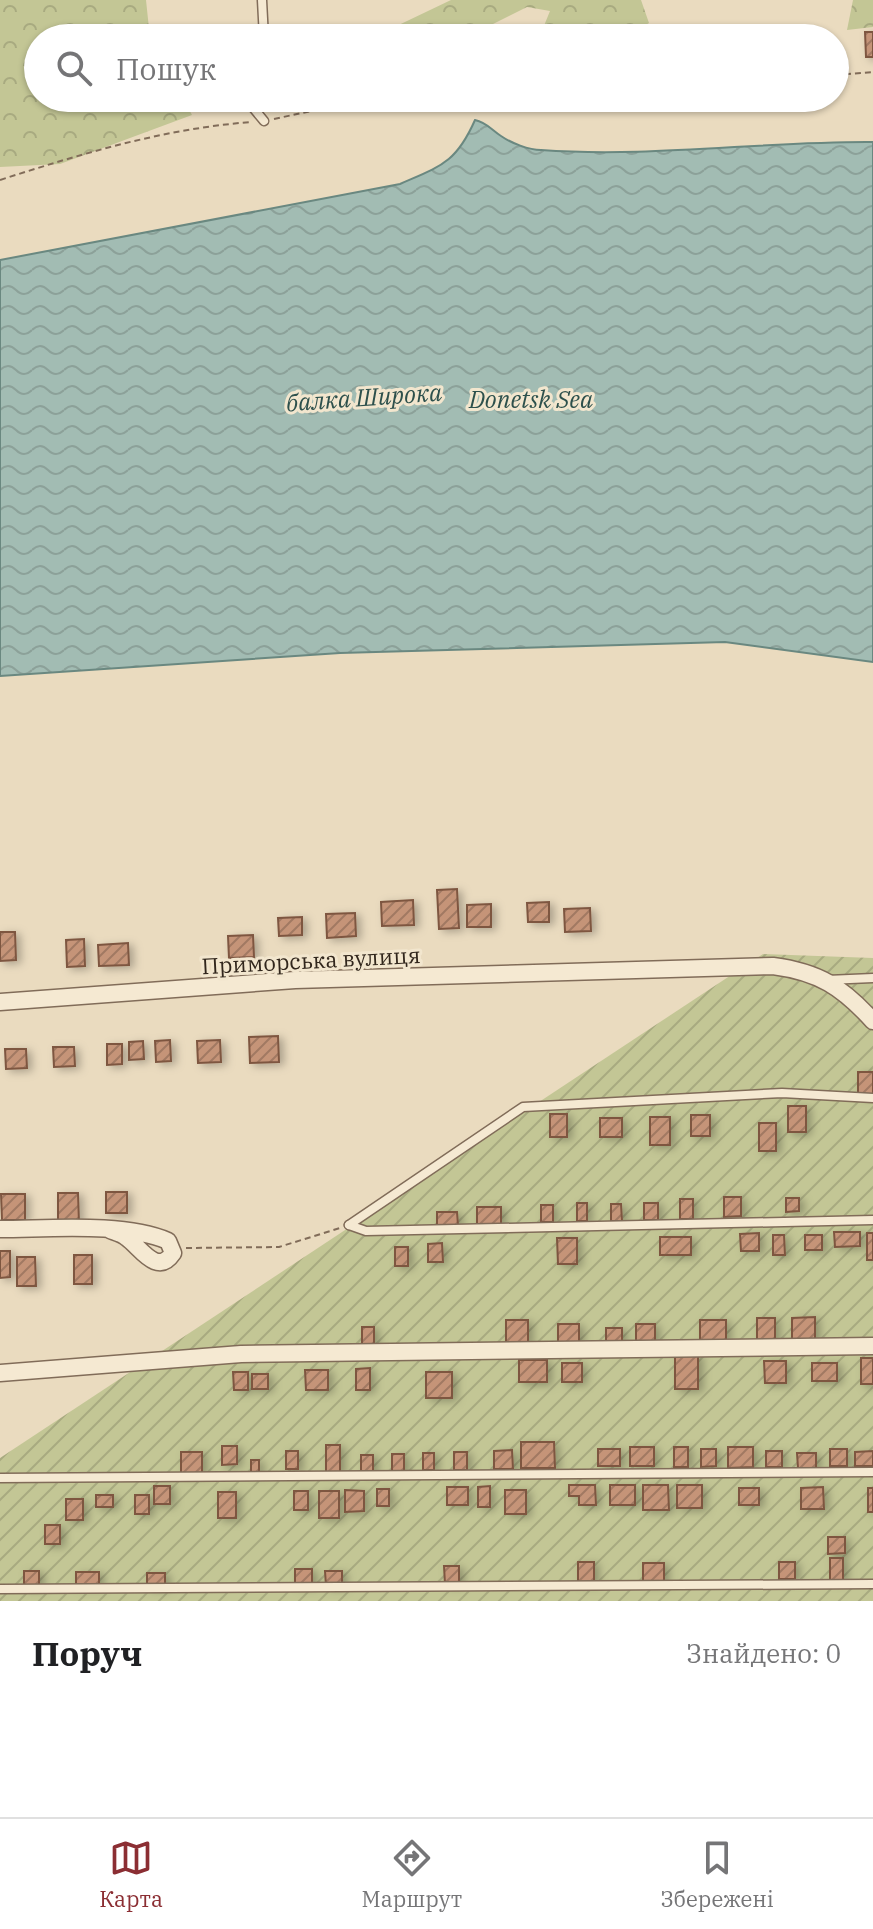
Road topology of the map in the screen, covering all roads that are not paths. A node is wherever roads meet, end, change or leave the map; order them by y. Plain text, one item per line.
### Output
1 (262, 0) edge
2 (263, 24) edge
3 (257, 112) edge
4 (264, 121) road end
5 (873, 978) edge
6 (826, 980) junction
7 (0, 1002) edge
8 (873, 1021) edge
9 (873, 1098) edge
10 (873, 1220) edge
11 (0, 1229) edge
12 (110, 1230) junction
13 (873, 1346) edge
14 (0, 1373) edge
15 (873, 1472) edge
16 (0, 1478) edge
17 (873, 1584) edge
18 (0, 1589) edge

1 - 2 lane
3 - 4 lane
5 - 6 lane
6 - 7 street, Приморська вулиця
6 - 8 street, Приморська вулиця
9 - 10 lane
11 - 12 street
12 - 12 street
13 - 14 street
15 - 16 lane
17 - 18 lane

